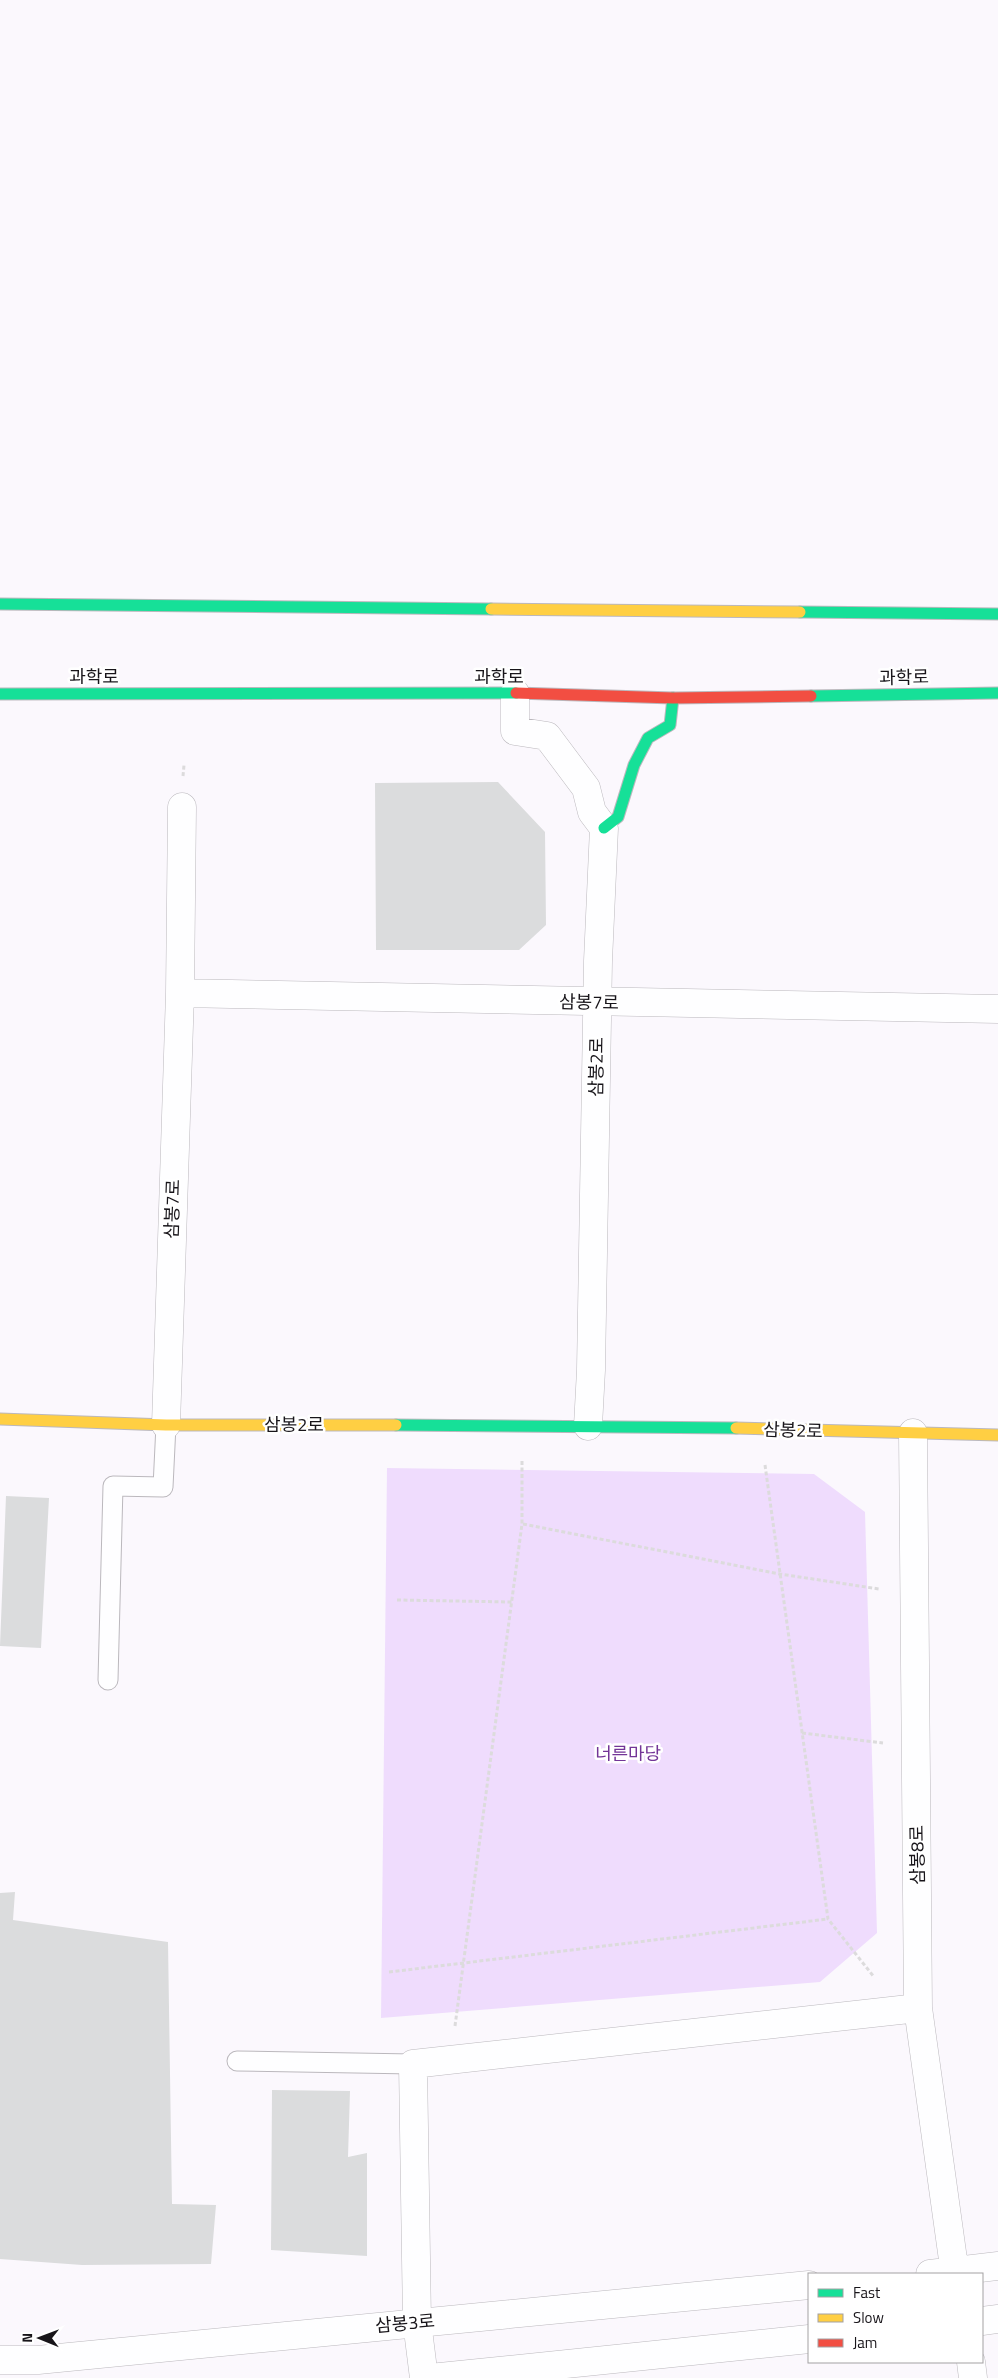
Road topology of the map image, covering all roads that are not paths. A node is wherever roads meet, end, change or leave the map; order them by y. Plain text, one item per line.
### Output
1 (0, 604) edge
2 (998, 614) edge
3 (515, 693) junction
4 (998, 693) edge
5 (0, 694) edge
6 (673, 698) junction
7 (182, 807) dead end
8 (604, 828) junction
9 (180, 993) junction
10 (598, 1002) junction
11 (998, 1009) edge
12 (0, 1419) edge
13 (166, 1425) junction
14 (588, 1426) junction
15 (913, 1433) junction
16 (998, 1435) edge
17 (108, 1680) dead end
18 (918, 2008) junction
19 (237, 2061) dead end
20 (413, 2064) junction
21 (998, 2266) edge
22 (946, 2273) edge
23 (952, 2273) edge
24 (808, 2285) edge
25 (998, 2319) edge
26 (983, 2321) edge
27 (417, 2322) junction
28 (808, 2339) edge
29 (0, 2360) edge
30 (971, 2363) edge
31 (424, 2378) edge
32 (430, 2378) edge
33 (974, 2378) edge

1 - 2 street
3 - 5 street, 과학로
3 - 6 street, 과학로
3 - 8 street
4 - 6 street, 과학로
6 - 8 street
7 - 9 street, 삼봉7로
8 - 10 street, 삼봉2로
9 - 10 street, 삼봉7로
9 - 13 street, 삼봉7로
10 - 11 street, 삼봉7로
10 - 14 street, 삼봉2로
12 - 13 street, 삼봉2로
13 - 14 street, 삼봉2로
13 - 17 lane
14 - 15 street, 삼봉2로
15 - 16 street, 삼봉2로
15 - 18 street, 삼봉8로
18 - 20 street
18 - 22 street, 삼봉8로
19 - 20 lane
20 - 27 street
21 - 23 street
24 - 27 street, 삼봉3로
25 - 26 street
27 - 29 street, 삼봉3로
27 - 31 street
28 - 32 street
30 - 33 street

